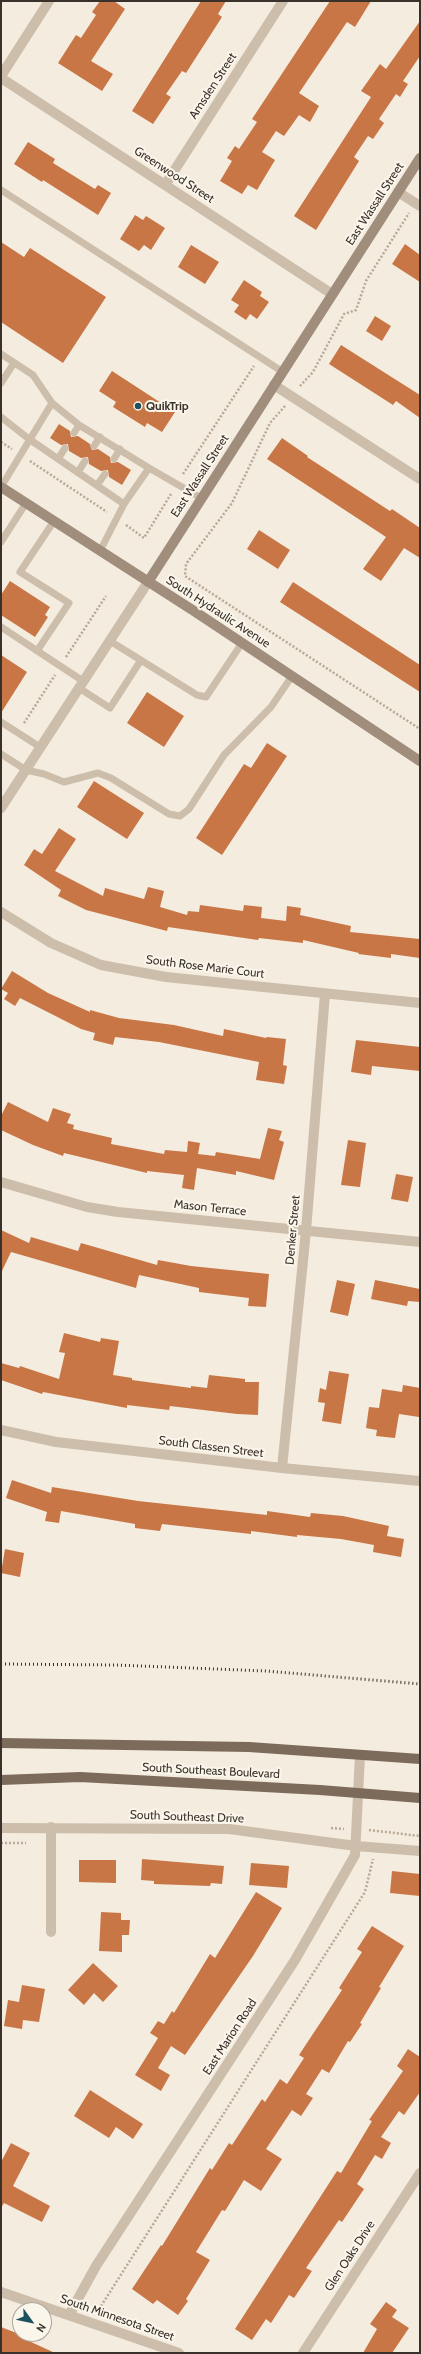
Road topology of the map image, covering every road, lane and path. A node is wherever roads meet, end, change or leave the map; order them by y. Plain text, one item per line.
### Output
1 (49, 1) edge
2 (283, 1) edge
3 (1, 77) edge
4 (420, 158) edge
5 (165, 185) junction
6 (1, 190) edge
7 (398, 192) junction
8 (418, 204) edge
9 (332, 294) junction
10 (1, 354) edge
11 (14, 362) junction
12 (283, 372) junction
13 (1, 383) edge
14 (274, 385) junction
15 (292, 396) junction
16 (52, 403) junction
17 (1, 417) edge
18 (79, 425) junction
19 (74, 433) dead end
20 (100, 437) junction
21 (29, 439) junction
22 (94, 446) dead end
23 (65, 448) dead end
24 (120, 449) junction
25 (58, 459) junction
26 (114, 459) dead end
27 (85, 461) dead end
28 (149, 468) junction
29 (78, 472) junction
30 (105, 474) dead end
31 (420, 479) edge
32 (98, 485) junction
33 (1, 487) edge
34 (201, 498) junction
35 (26, 503) junction
36 (124, 504) junction
37 (54, 521) junction
38 (1, 542) edge
39 (100, 551) junction
40 (148, 582) junction
41 (106, 596) dead end
42 (1, 627) edge
43 (110, 640) junction
44 (242, 643) junction
45 (37, 651) junction
46 (141, 660) junction
47 (60, 666) junction
48 (292, 676) junction
49 (81, 685) junction
50 (1, 722) edge
51 (420, 729) edge
52 (18, 733) junction
53 (40, 747) junction
54 (1, 754) edge
55 (420, 761) edge
56 (26, 770) junction
57 (1, 808) edge
58 (1, 912) edge
59 (325, 994) junction
60 (420, 1003) edge
61 (1, 1182) edge
62 (306, 1231) junction
63 (420, 1242) edge
64 (1, 1430) edge
65 (282, 1468) junction
66 (420, 1481) edge
67 (1, 1743) edge
68 (360, 1755) junction
69 (420, 1759) edge
70 (1, 1780) edge
71 (359, 1793) junction
72 (420, 1798) edge
73 (51, 1827) junction
74 (1, 1828) edge
75 (51, 1842) junction
76 (1, 1843) edge
77 (355, 1850) junction
78 (420, 1851) edge
79 (50, 1932) dead end
80 (420, 2173) edge
81 (1, 2292) edge
82 (101, 2306) dead end
83 (69, 2316) junction
84 (180, 2353) edge
85 (303, 2353) edge

1 - 3 street
2 - 5 street, Amsden Street
3 - 5 street, Greenwood Street
4 - 7 street, East Wassall Street
5 - 9 street, Greenwood Street
6 - 12 lane
7 - 8 street
7 - 9 street, East Wassall Street
8 - 15 path
9 - 12 street, East Wassall Street
10 - 11 lane
11 - 13 lane
11 - 16 lane
12 - 14 street, East Wassall Street
14 - 15 street
14 - 34 street, East Wassall Street
15 - 31 street
15 - 51 path
16 - 18 lane
16 - 21 lane
17 - 21 lane
18 - 19 lane
18 - 20 lane
20 - 22 lane
20 - 24 lane
21 - 25 lane
21 - 33 lane
23 - 25 lane
24 - 26 lane
24 - 28 lane
25 - 29 lane
27 - 29 lane
28 - 34 lane
28 - 36 lane
29 - 32 lane
30 - 32 lane
32 - 36 lane
33 - 35 street, South Hydraulic Avenue
34 - 40 street, East Wassall Street
35 - 37 street, South Hydraulic Avenue
35 - 38 lane
36 - 39 lane
37 - 39 street, South Hydraulic Avenue
37 - 45 lane
39 - 40 street, South Hydraulic Avenue
40 - 43 street, East Wassall Street
40 - 44 street, South Hydraulic Avenue
41 - 47 path
42 - 45 lane
43 - 46 lane
43 - 49 street, East Wassall Street
44 - 46 lane
44 - 48 street, South Hydraulic Avenue
45 - 47 lane
46 - 49 lane
47 - 49 lane
47 - 52 path
48 - 55 street, South Hydraulic Avenue
48 - 56 lane
49 - 53 street, East Wassall Street
50 - 52 lane
52 - 53 lane
53 - 56 street, East Wassall Street
54 - 56 lane
56 - 57 street, East Wassall Street
58 - 59 street, South Rose Marie Court
59 - 60 street, South Rose Marie Court
59 - 62 street, Denker Street
61 - 62 street, Mason Terrace
62 - 63 street, Mason Terrace
62 - 65 street, Denker Street
64 - 65 street, South Classen Street
65 - 66 street, South Classen Street
67 - 68 main road, South Southeast Boulevard
68 - 69 main road, South Southeast Boulevard
68 - 71 street, East Marion Road
70 - 71 main road, South Southeast Boulevard
71 - 72 main road, South Southeast Boulevard
71 - 77 street, East Marion Road
73 - 74 street, South Southeast Drive
73 - 75 street
73 - 77 street, South Southeast Drive
75 - 76 path
75 - 79 street
77 - 78 street, South Southeast Drive
77 - 82 path
77 - 83 street, East Marion Road
80 - 85 street, Glen Oaks Drive
81 - 83 street, South Minnesota Street
83 - 84 street, South Minnesota Street

